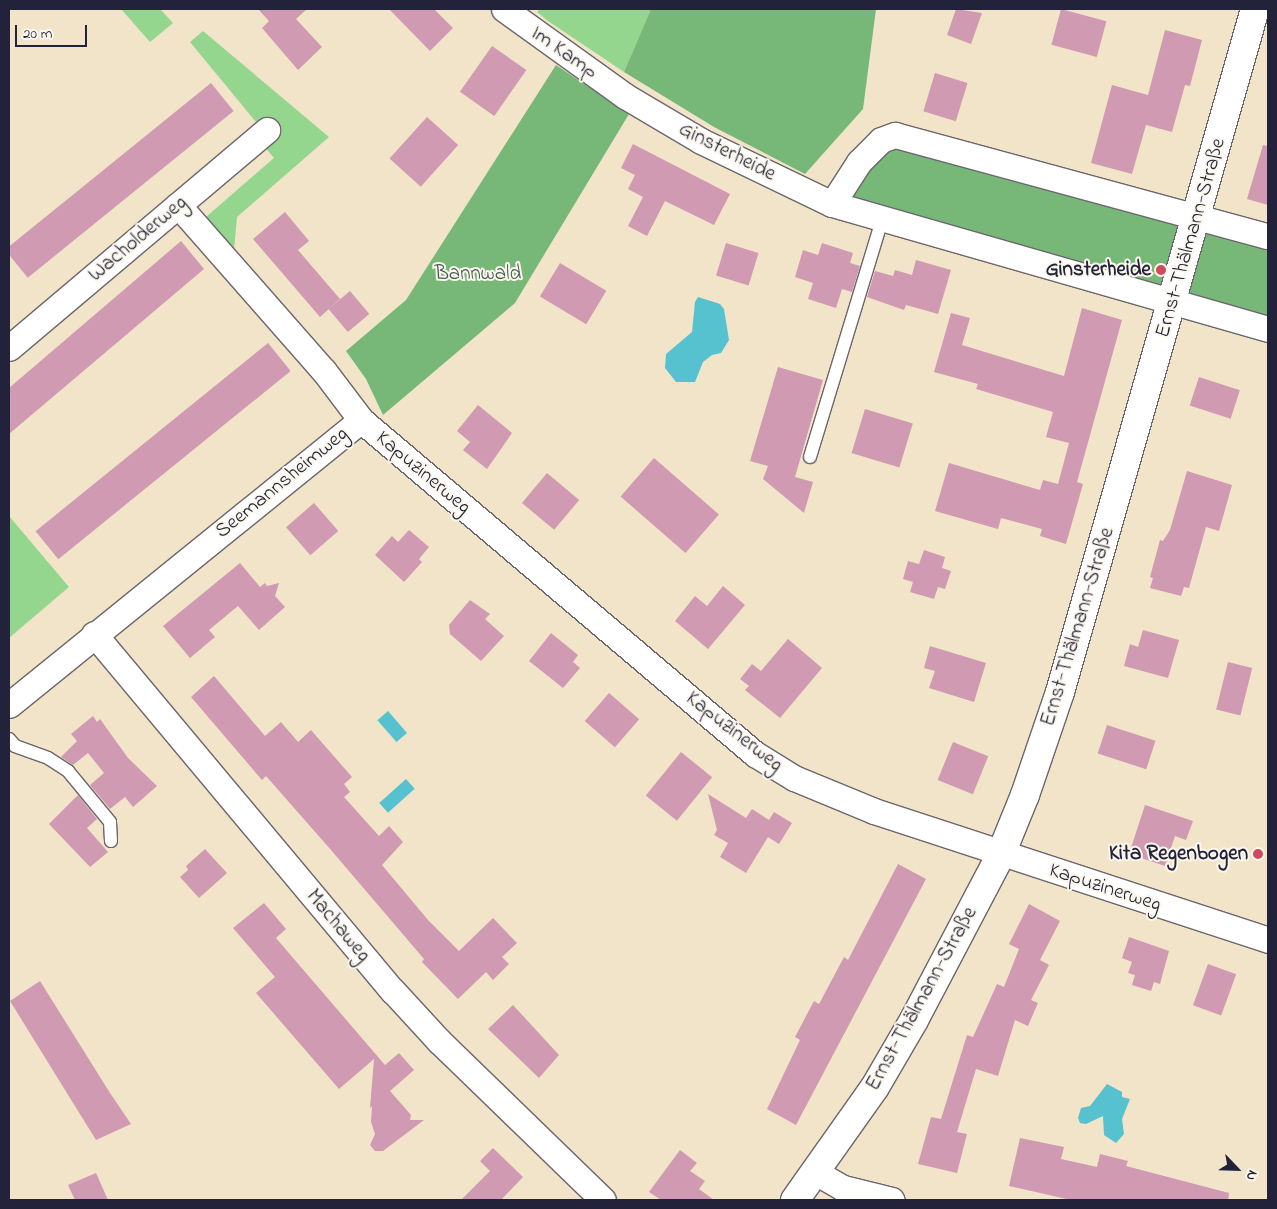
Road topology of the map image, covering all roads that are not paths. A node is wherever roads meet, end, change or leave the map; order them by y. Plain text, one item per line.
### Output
1 (504, 9) edge
2 (1255, 9) edge
3 (625, 96) joint
4 (268, 130) dead end
5 (832, 204) junction
6 (178, 205) junction
7 (1197, 217) junction
8 (882, 220) junction
9 (1268, 236) edge
10 (1173, 300) junction
11 (1268, 329) edge
12 (9, 348) edge
13 (361, 420) junction
14 (810, 457) dead end
15 (94, 634) junction
16 (9, 705) edge
17 (9, 739) edge
18 (110, 841) dead end
19 (1001, 854) junction
20 (1268, 940) edge
21 (817, 1173) junction
22 (603, 1200) edge
23 (795, 1200) edge
24 (892, 1200) edge

1 - 3 street, Im Kamp
2 - 7 street, Ernst-Thälmann-Straße
3 - 5 street, Ginsterheide
4 - 6 street, Wacholderweg
5 - 7 street
5 - 8 street, Ginsterheide
6 - 12 street, Wacholderweg
6 - 13 street, Seemannsheimweg
7 - 9 street
7 - 10 street, Ernst-Thälmann-Straße
8 - 10 street, Ginsterheide
8 - 14 lane
10 - 11 street, Ginsterheide
10 - 19 street, Ernst-Thälmann-Straße
13 - 15 street, Seemannsheimweg
13 - 19 street, Kapuzinerweg
15 - 16 street, Seemannsheimweg
15 - 22 street, Machaweg
17 - 18 lane
19 - 20 street, Kapuzinerweg
19 - 21 street, Ernst-Thälmann-Straße
21 - 23 street, Ernst-Thälmann-Straße
21 - 24 street

